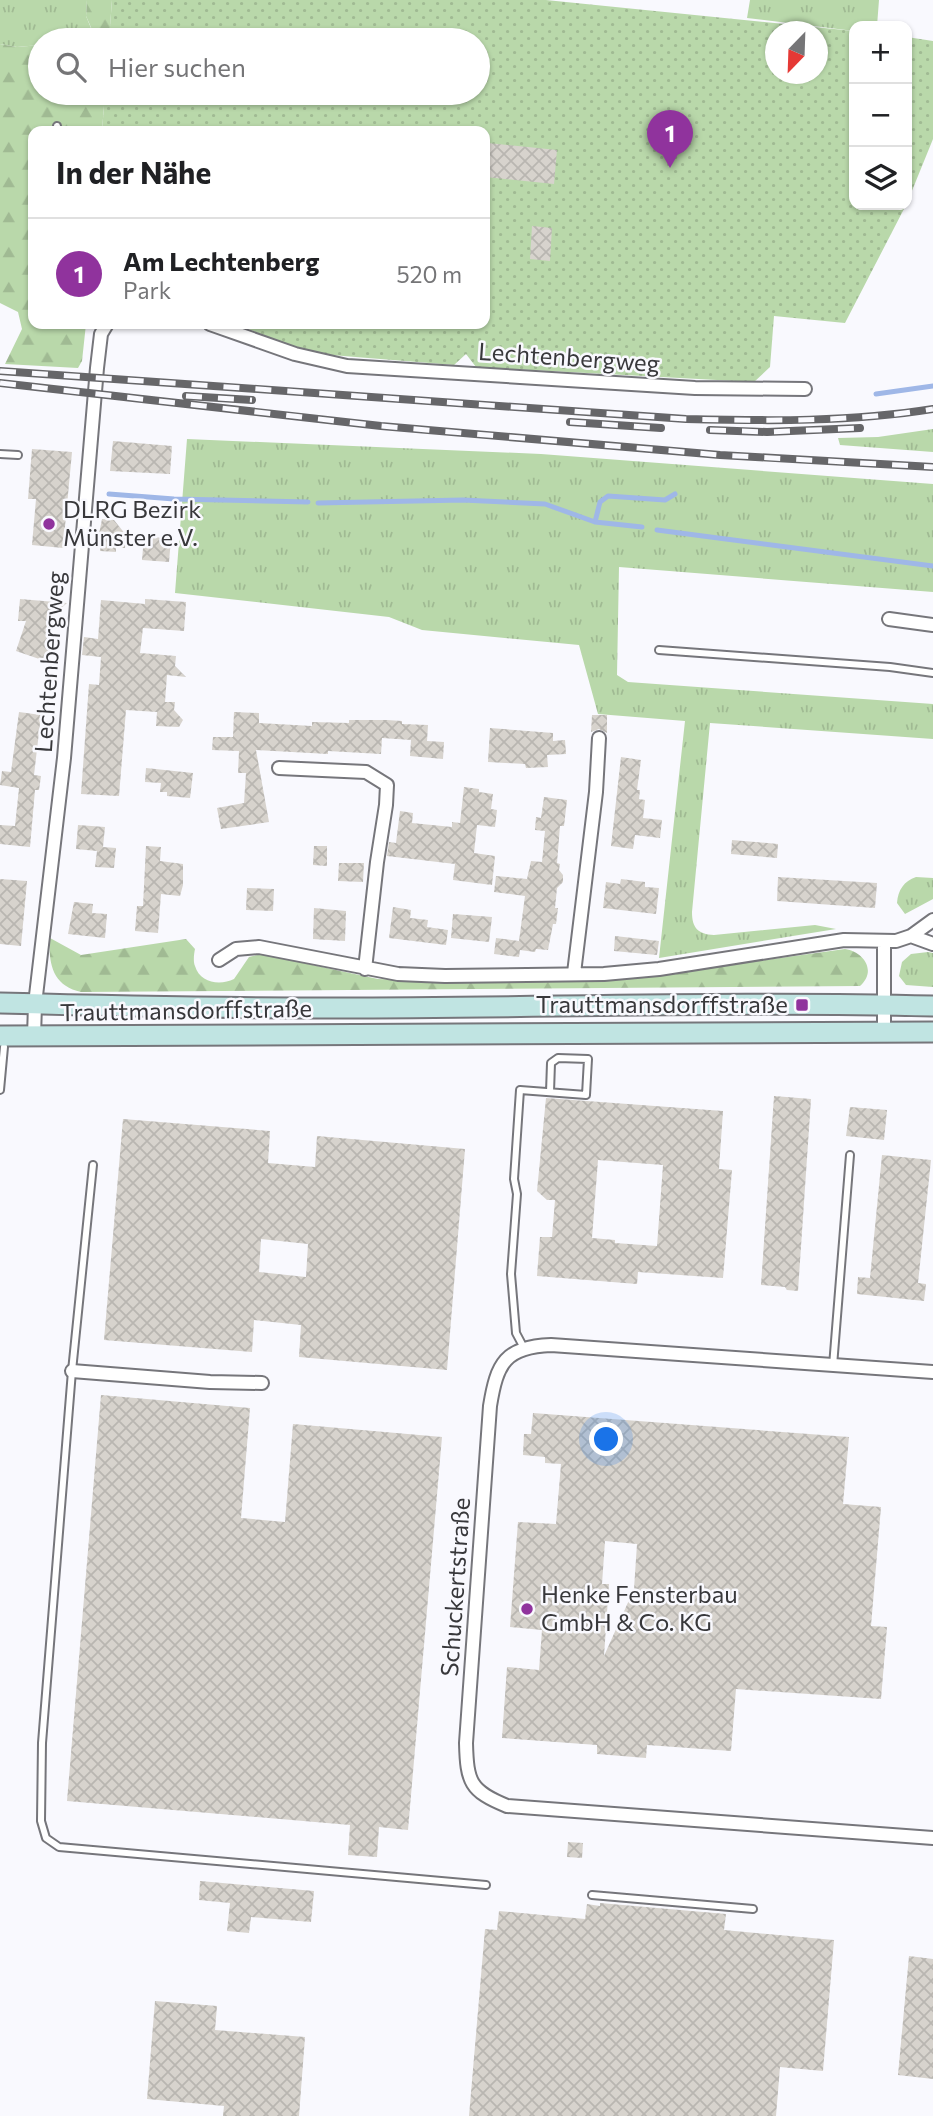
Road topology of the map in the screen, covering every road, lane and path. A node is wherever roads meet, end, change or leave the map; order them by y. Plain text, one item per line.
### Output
1 (104, 329) edge
2 (224, 329) edge
3 (805, 388) dead end
4 (0, 454) edge
5 (18, 455) dead end
6 (889, 619) dead end
7 (933, 625) edge
8 (659, 650) dead end
9 (933, 674) edge
10 (599, 738) dead end
11 (279, 768) dead end
12 (933, 920) edge
13 (911, 936) junction
14 (884, 942) junction
15 (933, 944) edge
16 (219, 960) dead end
17 (365, 969) junction
18 (574, 973) junction
19 (0, 1003) edge
20 (35, 1004) junction
21 (884, 1005) junction
22 (933, 1006) edge
23 (884, 1031) junction
24 (933, 1032) edge
25 (34, 1037) junction
26 (2, 1042) edge
27 (0, 1090) edge
28 (550, 1092) junction
29 (850, 1155) dead end
30 (93, 1165) dead end
31 (524, 1348) junction
32 (833, 1366) junction
33 (72, 1371) junction
34 (933, 1372) edge
35 (262, 1382) dead end
36 (933, 1838) edge
37 (486, 1885) dead end
38 (592, 1895) dead end
39 (753, 1909) dead end

1 - 20 street, Lechtenbergweg
2 - 3 street, Lechtenbergweg
4 - 5 lane
6 - 7 street
8 - 9 lane
10 - 18 street
11 - 17 street
12 - 13 street, Trauttmansdorffstraße
13 - 14 street, Trauttmansdorffstraße
13 - 15 street
14 - 18 street, Trauttmansdorffstraße
14 - 21 street
16 - 17 street, Trauttmansdorffstraße
17 - 18 street, Trauttmansdorffstraße
19 - 20 main road
20 - 21 main road, Trauttmansdorffstraße
20 - 25 street, Trauttmansdorffstraße
21 - 22 main road, Trauttmansdorffstraße
21 - 23 street
23 - 24 main road, Trauttmansdorffstraße
23 - 25 main road, Trauttmansdorffstraße
25 - 26 main road
26 - 27 lane
28 - 28 lane
28 - 31 lane
29 - 32 lane
30 - 33 lane
31 - 32 street
31 - 36 street, Schuckertstraße
32 - 34 street
33 - 35 street
33 - 37 lane
38 - 39 lane

